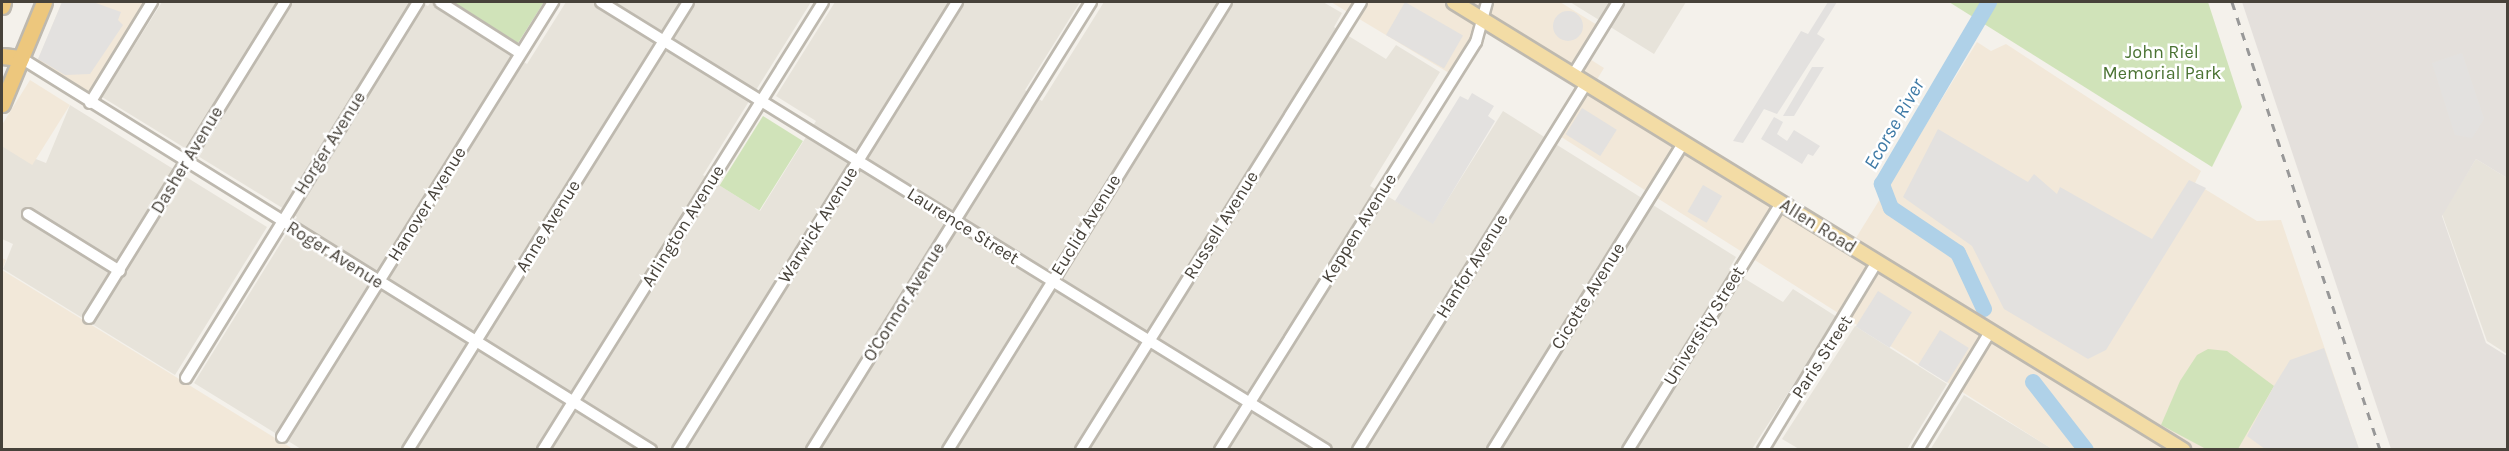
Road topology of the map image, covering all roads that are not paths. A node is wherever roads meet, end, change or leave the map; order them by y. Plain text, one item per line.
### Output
1 (44, 2) edge
2 (152, 2) edge
3 (285, 2) edge
4 (418, 2) edge
5 (440, 2) edge
6 (553, 2) edge
7 (601, 2) edge
8 (688, 2) edge
9 (823, 2) edge
10 (957, 2) edge
11 (1091, 2) edge
12 (1226, 2) edge
13 (1362, 2) edge
14 (1454, 2) edge
15 (1487, 2) edge
16 (1618, 2) edge
17 (1482, 19) junction
18 (665, 40) junction
19 (520, 53) junction
20 (2, 56) edge
21 (21, 58) junction
22 (1573, 75) junction
23 (1586, 83) junction
24 (762, 101) junction
25 (90, 103) junction
26 (2, 104) edge
27 (1683, 143) junction
28 (858, 161) junction
29 (186, 163) junction
30 (1780, 203) junction
31 (28, 214) dead end
32 (281, 221) junction
33 (955, 221) junction
34 (1877, 262) junction
35 (120, 271) junction
36 (378, 281) junction
37 (1052, 281) junction
38 (89, 318) dead end
39 (1990, 332) junction
40 (476, 341) junction
41 (1149, 341) junction
42 (186, 378) dead end
43 (573, 401) junction
44 (1249, 402) junction
45 (282, 437) dead end
46 (408, 450) edge
47 (543, 450) edge
48 (651, 450) edge
49 (678, 450) edge
50 (812, 450) edge
51 (948, 450) edge
52 (1081, 450) edge
53 (1220, 450) edge
54 (1326, 450) edge
55 (1358, 450) edge
56 (1493, 450) edge
57 (1628, 450) edge
58 (1763, 450) edge
59 (1918, 450) edge
60 (2183, 450) edge

1 - 21 highway
2 - 25 street
3 - 29 street, Dasher Avenue
4 - 32 street, Horger Avenue
5 - 19 street
6 - 19 street, Hanover Avenue
7 - 18 street, Laurence Street
8 - 18 street, Anne Avenue
9 - 24 street, Arlington Avenue
10 - 28 street, Warwick Avenue
11 - 33 street, O'Connor Avenue
12 - 37 street, Euclid Avenue
13 - 41 street, Russell Avenue
14 - 17 main road, Allen Road
15 - 17 street, Keppen Avenue
16 - 22 street
17 - 22 main road, Allen Road
17 - 44 street, Keppen Avenue
18 - 24 street, Laurence Street
18 - 40 street, Anne Avenue
19 - 36 street, Hanover Avenue
20 - 21 highway
21 - 25 street, Roger Avenue
21 - 26 highway
22 - 23 main road, Allen Road
23 - 27 main road, Allen Road
23 - 55 street, Hanfor Avenue
24 - 28 street, Laurence Street
24 - 43 street, Arlington Avenue
25 - 29 street, Roger Avenue
27 - 30 main road, Allen Road
27 - 56 street, Cicotte Avenue
28 - 33 street, Laurence Street
28 - 49 street, Warwick Avenue
29 - 32 street, Roger Avenue
29 - 35 street, Dasher Avenue
30 - 34 main road, Allen Road
30 - 57 street, University Street
31 - 35 street
32 - 36 street, Roger Avenue
32 - 42 street, Horger Avenue
33 - 37 street, Laurence Street
33 - 50 street, O'Connor Avenue
34 - 39 main road, Allen Road
34 - 58 street, Paris Street
35 - 38 street, Dasher Avenue
36 - 40 street, Roger Avenue
36 - 45 street, Hanover Avenue
37 - 41 street, Laurence Street
37 - 51 street, Euclid Avenue
39 - 59 street
39 - 60 main road, Allen Road
40 - 43 street, Roger Avenue
40 - 46 street, Anne Avenue
41 - 44 street, Laurence Street
41 - 52 street, Russell Avenue
43 - 47 street, Arlington Avenue
43 - 48 street, Roger Avenue
44 - 53 street, Keppen Avenue
44 - 54 street, Laurence Street

